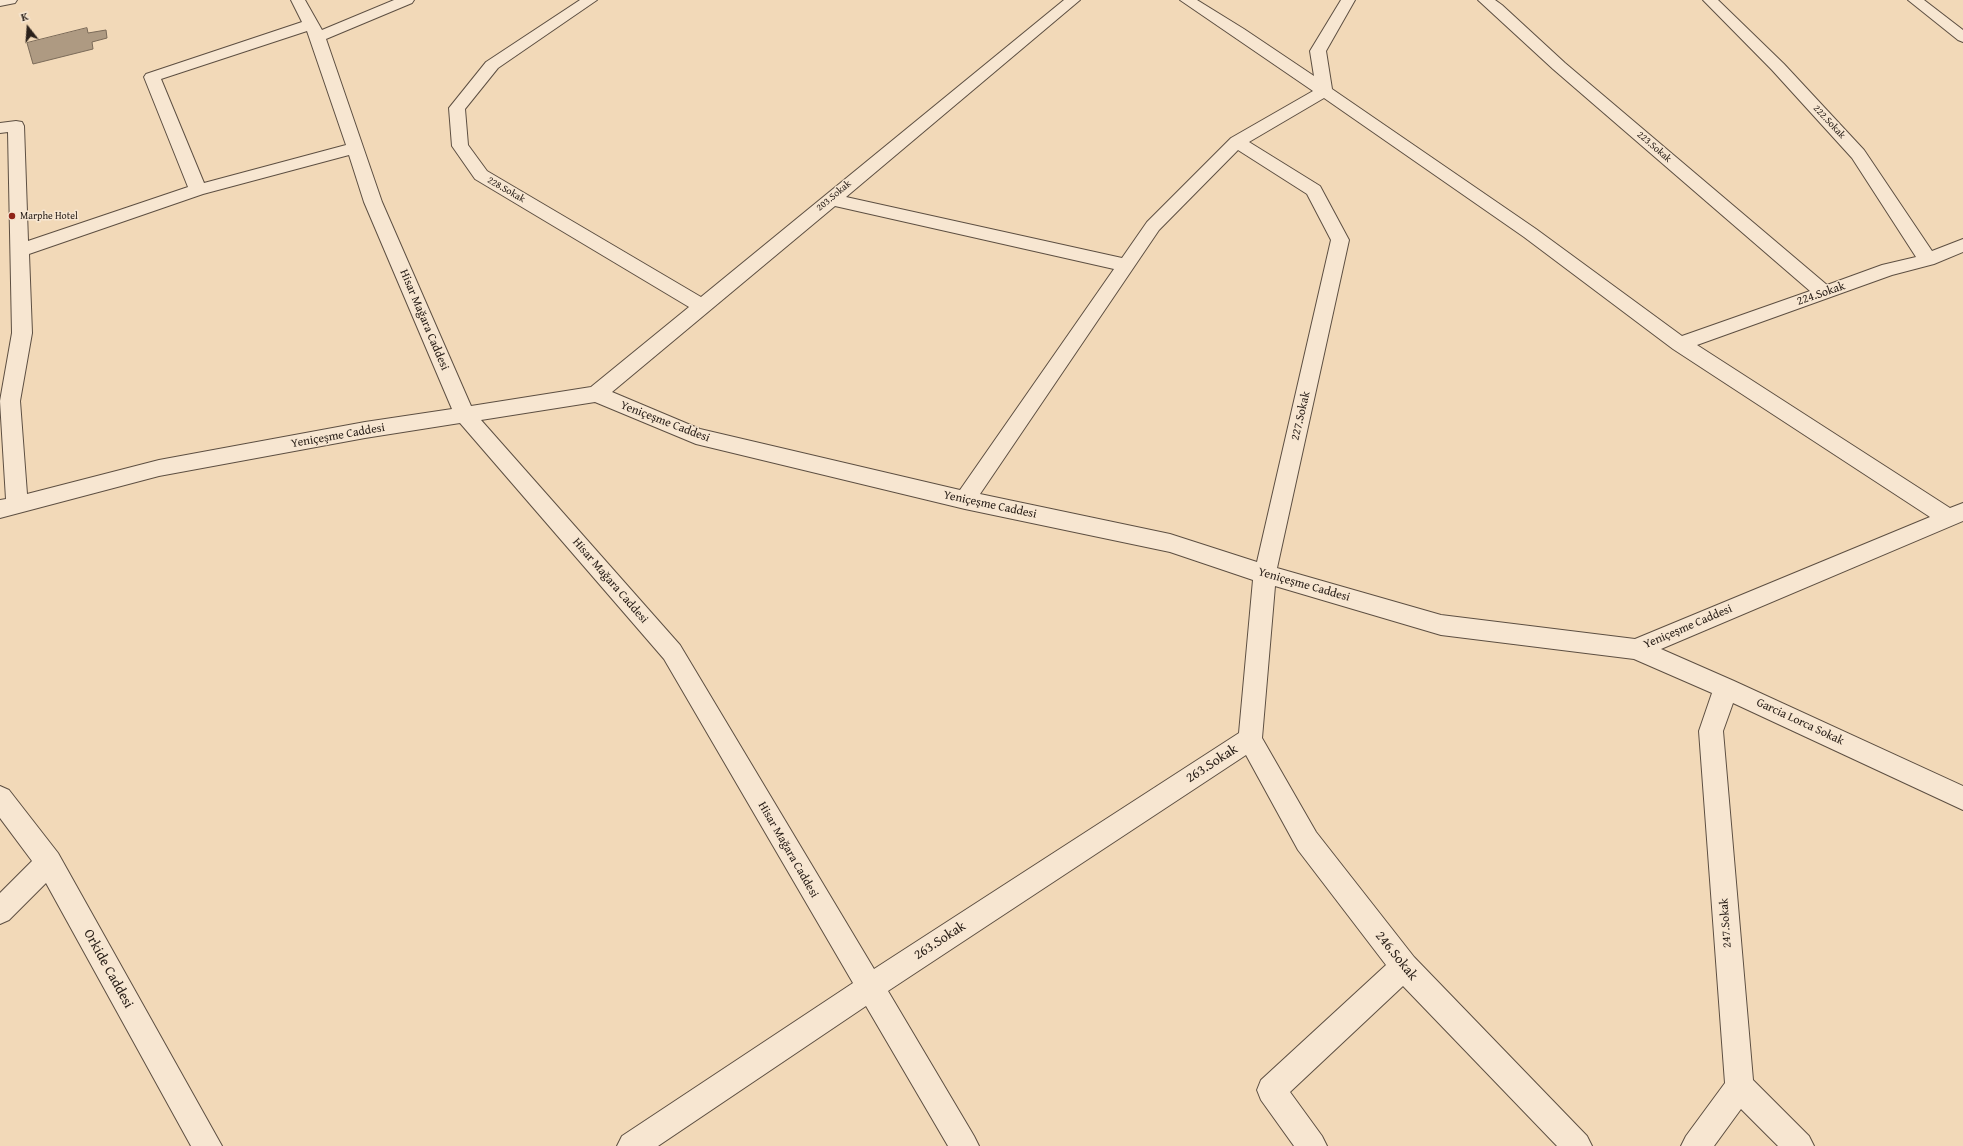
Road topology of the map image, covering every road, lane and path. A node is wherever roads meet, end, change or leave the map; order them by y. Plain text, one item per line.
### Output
1 (10, 0) edge
2 (298, 0) edge
3 (407, 0) edge
4 (590, 0) edge
5 (1073, 0) edge
6 (1187, 0) edge
7 (1348, 0) edge
8 (1485, 0) edge
9 (1710, 0) edge
10 (1914, 0) edge
11 (0, 2) edge
12 (315, 30) junction
13 (1963, 37) edge
14 (1324, 91) junction
15 (0, 128) edge
16 (1237, 142) junction
17 (356, 148) junction
18 (198, 190) junction
19 (831, 199) junction
20 (1963, 245) edge
21 (20, 250) junction
22 (1928, 260) junction
23 (1126, 265) junction
24 (1825, 293) junction
25 (702, 306) junction
26 (1680, 344) junction
27 (596, 394) junction
28 (5, 402) edge
29 (465, 414) junction
30 (965, 500) junction
31 (8, 507) edge
32 (1956, 515) edge
33 (1265, 574) junction
34 (1636, 649) junction
35 (1726, 688) junction
36 (1250, 738) junction
37 (0, 798) edge
38 (1963, 798) edge
39 (48, 862) junction
40 (0, 911) edge
41 (1404, 967) junction
42 (869, 988) junction
43 (1739, 1087) junction
44 (207, 1146) edge
45 (632, 1146) edge
46 (964, 1146) edge
47 (1312, 1146) edge
48 (1577, 1146) edge
49 (1696, 1146) edge
50 (1799, 1146) edge

1 - 11 street
2 - 12 street, Hisar Mağara Caddesi
3 - 12 street
4 - 25 street, 228.Sokak
5 - 19 street, 203.Sokak
6 - 14 street
7 - 14 street
8 - 24 street, 223.Sokak
9 - 22 street, 222.Sokak
10 - 13 street
12 - 17 street, Hisar Mağara Caddesi
12 - 18 street
14 - 16 street
14 - 26 street
15 - 21 street
16 - 23 street
16 - 33 street, 227.Sokak
17 - 18 street
17 - 29 street, Hisar Mağara Caddesi
18 - 21 street
19 - 23 street
19 - 25 street, 203.Sokak
20 - 22 street, 224.Sokak
21 - 28 street
22 - 24 street, 224.Sokak
23 - 30 street
24 - 26 street, 224.Sokak
25 - 27 street, 203.Sokak
26 - 32 street
27 - 29 street, Yeniçeşme Caddesi
27 - 30 street, Yeniçeşme Caddesi
28 - 31 street
29 - 31 street, Yeniçeşme Caddesi
29 - 42 street, Hisar Mağara Caddesi
30 - 33 street, Yeniçeşme Caddesi
32 - 34 street, Yeniçeşme Caddesi
33 - 34 street, Yeniçeşme Caddesi
33 - 36 street, 227.Sokak
34 - 35 street, Garcia Lorca Sokak
35 - 38 street, Garcia Lorca Sokak
35 - 43 street, 247.Sokak
36 - 41 street, 246.Sokak
36 - 42 street, 263.Sokak
37 - 39 street, Orkide Caddesi
39 - 40 street
39 - 44 street, Orkide Caddesi
41 - 47 street
41 - 48 street, 246.Sokak
42 - 45 street, 263.Sokak
42 - 46 street, Hisar Mağara Caddesi
43 - 49 street
43 - 50 street

